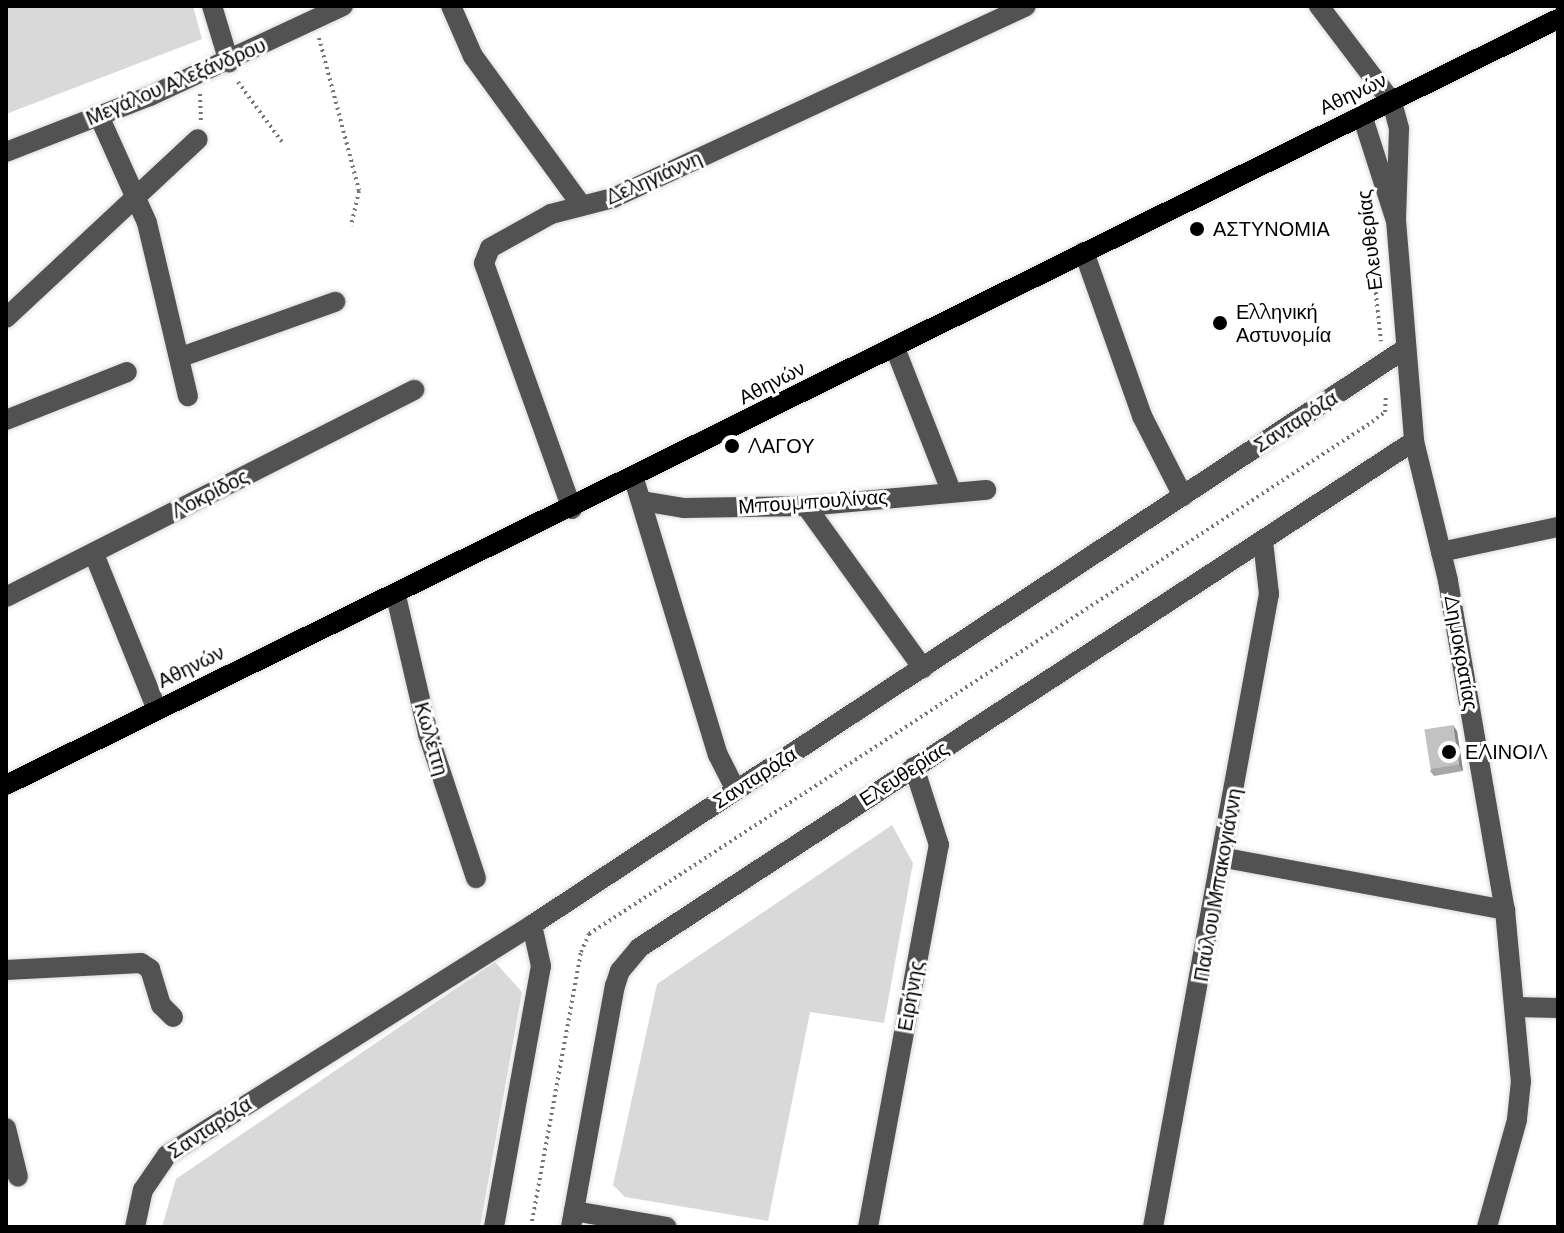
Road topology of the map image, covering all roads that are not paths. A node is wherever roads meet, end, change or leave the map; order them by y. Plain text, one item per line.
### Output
1 (212, 6) edge
2 (343, 6) edge
3 (451, 6) edge
4 (1026, 6) edge
5 (1319, 6) edge
6 (983, 15) edge
7 (1558, 19) edge
8 (229, 62) junction
9 (1392, 102) junction
10 (1362, 115) junction
11 (99, 116) junction
12 (198, 139) road end
13 (6, 152) edge
14 (136, 195) junction
15 (582, 206) junction
16 (1396, 220) junction
17 (1084, 252) junction
18 (335, 302) dead end
19 (6, 318) edge
20 (895, 348) junction
21 (1405, 349) junction
22 (181, 357) junction
23 (127, 372) dead end
24 (414, 390) dead end
25 (188, 396) dead end
26 (6, 420) edge
27 (1414, 441) junction
28 (634, 479) junction
29 (986, 490) dead end
30 (951, 491) junction
31 (1183, 496) junction
32 (642, 501) junction
33 (806, 506) junction
34 (572, 509) junction
35 (1558, 527) edge
36 (1263, 541) junction
37 (1441, 552) junction
38 (94, 554) junction
39 (396, 596) junction
40 (6, 597) edge
41 (923, 668) junction
42 (157, 710) junction
43 (914, 767) junction
44 (6, 785) edge
45 (736, 790) junction
46 (1225, 858) junction
47 (476, 878) dead end
48 (1505, 910) junction
49 (532, 925) junction
50 (6, 970) edge
51 (1515, 1007) junction
52 (1558, 1008) edge
53 (173, 1017) dead end
54 (6, 1128) edge
55 (18, 1177) dead end
56 (573, 1219) edge
57 (135, 1227) edge
58 (494, 1227) edge
59 (667, 1227) edge
60 (868, 1227) edge
61 (1153, 1227) edge
62 (1487, 1227) edge

1 - 8 street
2 - 8 street, Μεγάλου Αλεξάνδρου
3 - 15 street
4 - 6 street, Δεληγιάννη
5 - 9 street
6 - 15 street, Δεληγιάννη
7 - 9 main road, Αθηνών
8 - 11 street, Μεγάλου Αλεξάνδρου
9 - 10 main road, Αθηνών
9 - 16 street, Δημοκρατίας
10 - 16 street, Δημοκρατίας
10 - 17 main road, Αθηνών
11 - 13 street, Μεγάλου Αλεξάνδρου
11 - 14 street
12 - 14 street
14 - 19 street
14 - 22 street
15 - 34 street, Δεληγιάννη
16 - 21 street, Δημοκρατίας
17 - 20 main road, Αθηνών
17 - 31 street
18 - 22 street
20 - 28 main road, Αθηνών
20 - 30 street
21 - 27 street, Δημοκρατίας
21 - 31 street, Σανταρόζα
22 - 25 street
23 - 26 street
24 - 38 street, Λοκρίδος
27 - 36 street, Ελευθερίας
27 - 37 street, Δημοκρατίας
28 - 32 street
28 - 34 main road, Αθηνών
29 - 30 street, Μπουμπουλίνας
30 - 33 street, Μπουμπουλίνας
31 - 41 street, Σανταρόζα
32 - 33 street, Μπουμπουλίνας
32 - 45 street
33 - 41 street
34 - 39 main road, Αθηνών
35 - 37 street
36 - 43 street, Ελευθερίας
36 - 46 street, Παύλου Μπακογιάννη
37 - 48 street, Δημοκρατίας
38 - 40 street, Λοκρίδος
38 - 42 street
39 - 42 main road, Αθηνών
39 - 47 street, Κωλέττη
41 - 45 street, Σανταρόζα
42 - 44 main road, Αθηνών
43 - 56 street, Ελευθερίας
43 - 60 street, Ειρήνης
45 - 49 street, Σανταρόζα
46 - 48 street
46 - 61 street, Παύλου Μπακογιάννη
48 - 51 street, Δημοκρατίας
49 - 57 street, Σανταρόζα
49 - 58 street
50 - 53 street
51 - 52 street
51 - 62 street, Δημοκρατίας
54 - 55 street
56 - 59 street

